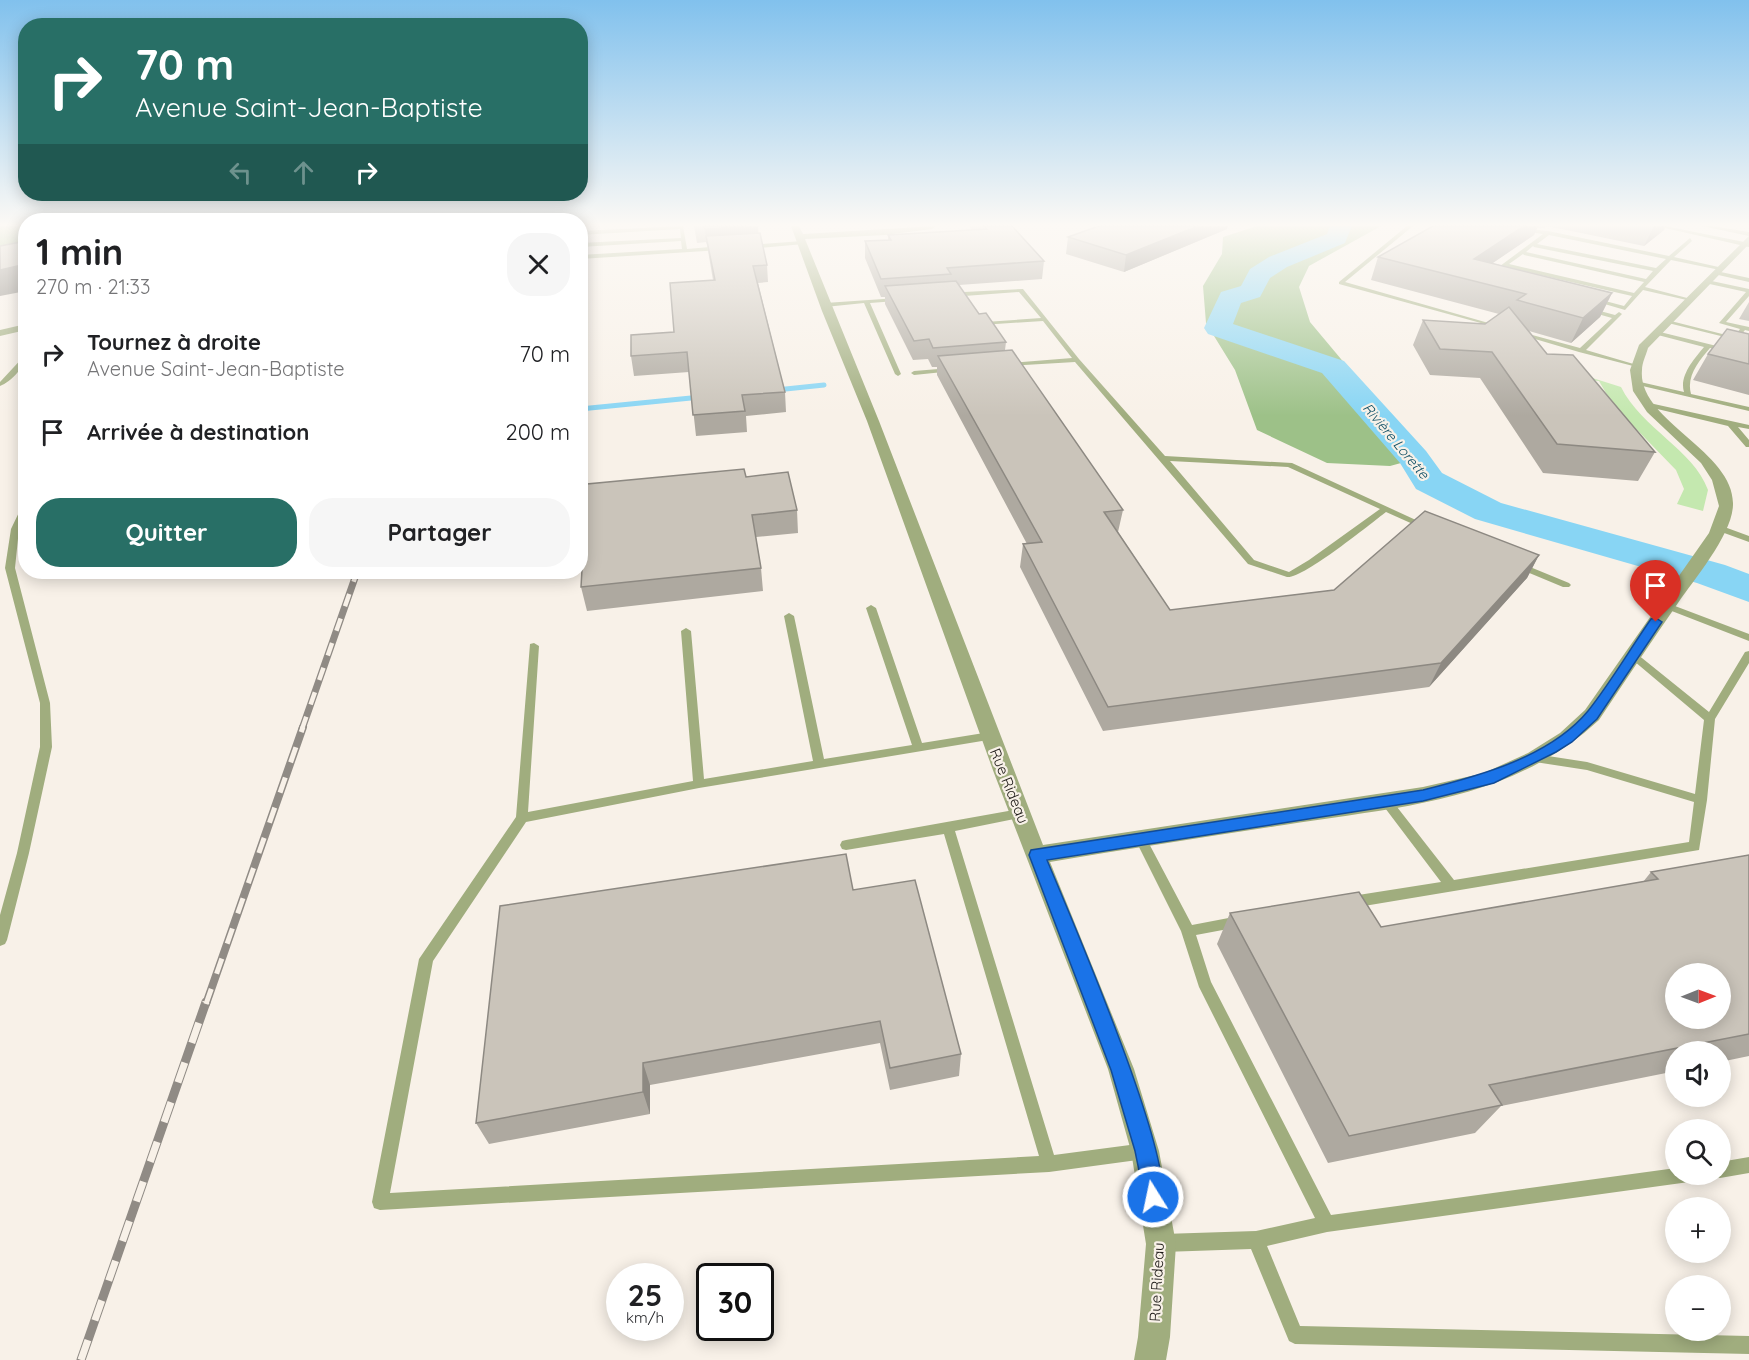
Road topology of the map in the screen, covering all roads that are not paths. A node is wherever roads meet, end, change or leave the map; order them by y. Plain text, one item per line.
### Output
1 (819, 289) edge
2 (1364, 289) edge
3 (1611, 289) edge
4 (1640, 289) edge
5 (1647, 289) edge
6 (1699, 289) edge
7 (1749, 292) edge
8 (964, 294) junction
9 (953, 295) edge
10 (1635, 295) junction
11 (909, 298) edge
12 (1583, 298) edge
13 (1689, 300) junction
14 (866, 301) junction
15 (970, 304) edge
16 (825, 305) junction
17 (1582, 308) edge
18 (1625, 308) junction
19 (977, 314) edge
20 (1616, 317) junction
21 (1045, 319) junction
22 (1667, 322) junction
23 (1501, 328) edge
24 (18, 329) edge
25 (1746, 329) edge
26 (1512, 332) edge
27 (0, 333) edge
28 (1656, 333) junction
29 (1708, 346) junction
30 (1581, 351) junction
31 (1749, 356) edge
32 (1077, 360) junction
33 (18, 366) edge
34 (996, 366) edge
35 (1635, 366) junction
36 (961, 369) edge
37 (914, 373) dead end
38 (898, 374) dead end
39 (1636, 383) junction
40 (0, 384) edge
41 (1688, 395) junction
42 (1648, 404) junction
43 (1749, 409) edge
44 (1731, 424) junction
45 (1749, 427) edge
46 (1749, 445) edge
47 (1163, 458) junction
48 (1385, 510) junction
49 (18, 523) edge
50 (1719, 528) junction
51 (1438, 532) edge
52 (1749, 539) edge
53 (1513, 563) edge
54 (1566, 585) dead end
55 (1672, 598) junction
56 (871, 608) dead end
57 (789, 616) dead end
58 (686, 631) dead end
59 (1749, 638) edge
60 (534, 646) dead end
61 (1749, 654) edge
62 (1633, 656) junction
63 (1710, 719) junction
64 (990, 736) junction
65 (918, 747) junction
66 (1535, 758) junction
67 (819, 763) junction
68 (699, 784) junction
69 (1701, 800) junction
70 (1386, 801) junction
71 (1020, 814) junction
72 (522, 818) junction
73 (948, 828) junction
74 (1141, 839) junction
75 (846, 845) dead end
76 (1037, 855) junction
77 (1451, 886) junction
78 (1336, 905) edge
79 (1257, 919) edge
80 (1188, 931) junction
81 (0, 940) edge
82 (1145, 1151) junction
83 (1049, 1164) junction
84 (1749, 1165) edge
85 (1731, 1168) edge
86 (1665, 1177) edge
87 (1327, 1224) junction
88 (1256, 1240) junction
89 (1161, 1244) junction
90 (1749, 1345) edge
91 (1150, 1360) edge

1 - 16 street, Rue Rideau
2 - 23 lane
3 - 10 lane
4 - 10 lane
5 - 13 lane
6 - 13 street
7 - 25 lane
8 - 9 lane
8 - 15 lane
8 - 21 lane
10 - 18 lane
11 - 14 lane
12 - 18 lane
13 - 22 street
14 - 16 lane
14 - 38 lane
16 - 64 street, Rue Rideau
17 - 20 lane
18 - 20 lane
19 - 21 lane
20 - 30 lane
21 - 32 lane
22 - 25 lane
22 - 28 street
24 - 27 street
26 - 30 lane
28 - 29 lane
28 - 35 street
29 - 31 lane
29 - 41 lane
30 - 35 lane
32 - 34 lane
32 - 47 lane
33 - 40 lane
35 - 39 street
36 - 37 lane
39 - 41 lane
39 - 42 street
41 - 43 lane
42 - 44 lane
42 - 50 street
44 - 45 lane
44 - 46 lane
47 - 48 lane
47 - 48 lane
48 - 51 lane
49 - 81 lane
50 - 52 lane
50 - 55 street
53 - 54 lane
55 - 59 lane
55 - 62 street
56 - 65 lane
57 - 67 lane
58 - 68 lane
60 - 72 lane
61 - 63 lane
62 - 63 lane
62 - 66 street
63 - 69 lane
64 - 65 lane
64 - 71 street, Rue Rideau
65 - 67 lane
66 - 69 lane
66 - 70 street
67 - 68 lane
68 - 72 lane
69 - 77 lane
70 - 74 street
70 - 77 lane
71 - 73 lane
71 - 76 street, Rue Rideau
72 - 83 lane
73 - 75 lane
73 - 83 lane
74 - 76 street
74 - 80 lane
76 - 82 street, Rue Rideau
77 - 78 lane
79 - 80 lane
80 - 87 lane
82 - 83 lane
82 - 89 street, Rue Rideau
84 - 85 lane
86 - 87 lane
87 - 88 lane
88 - 89 lane
88 - 90 lane
89 - 91 street, Rue Rideau

